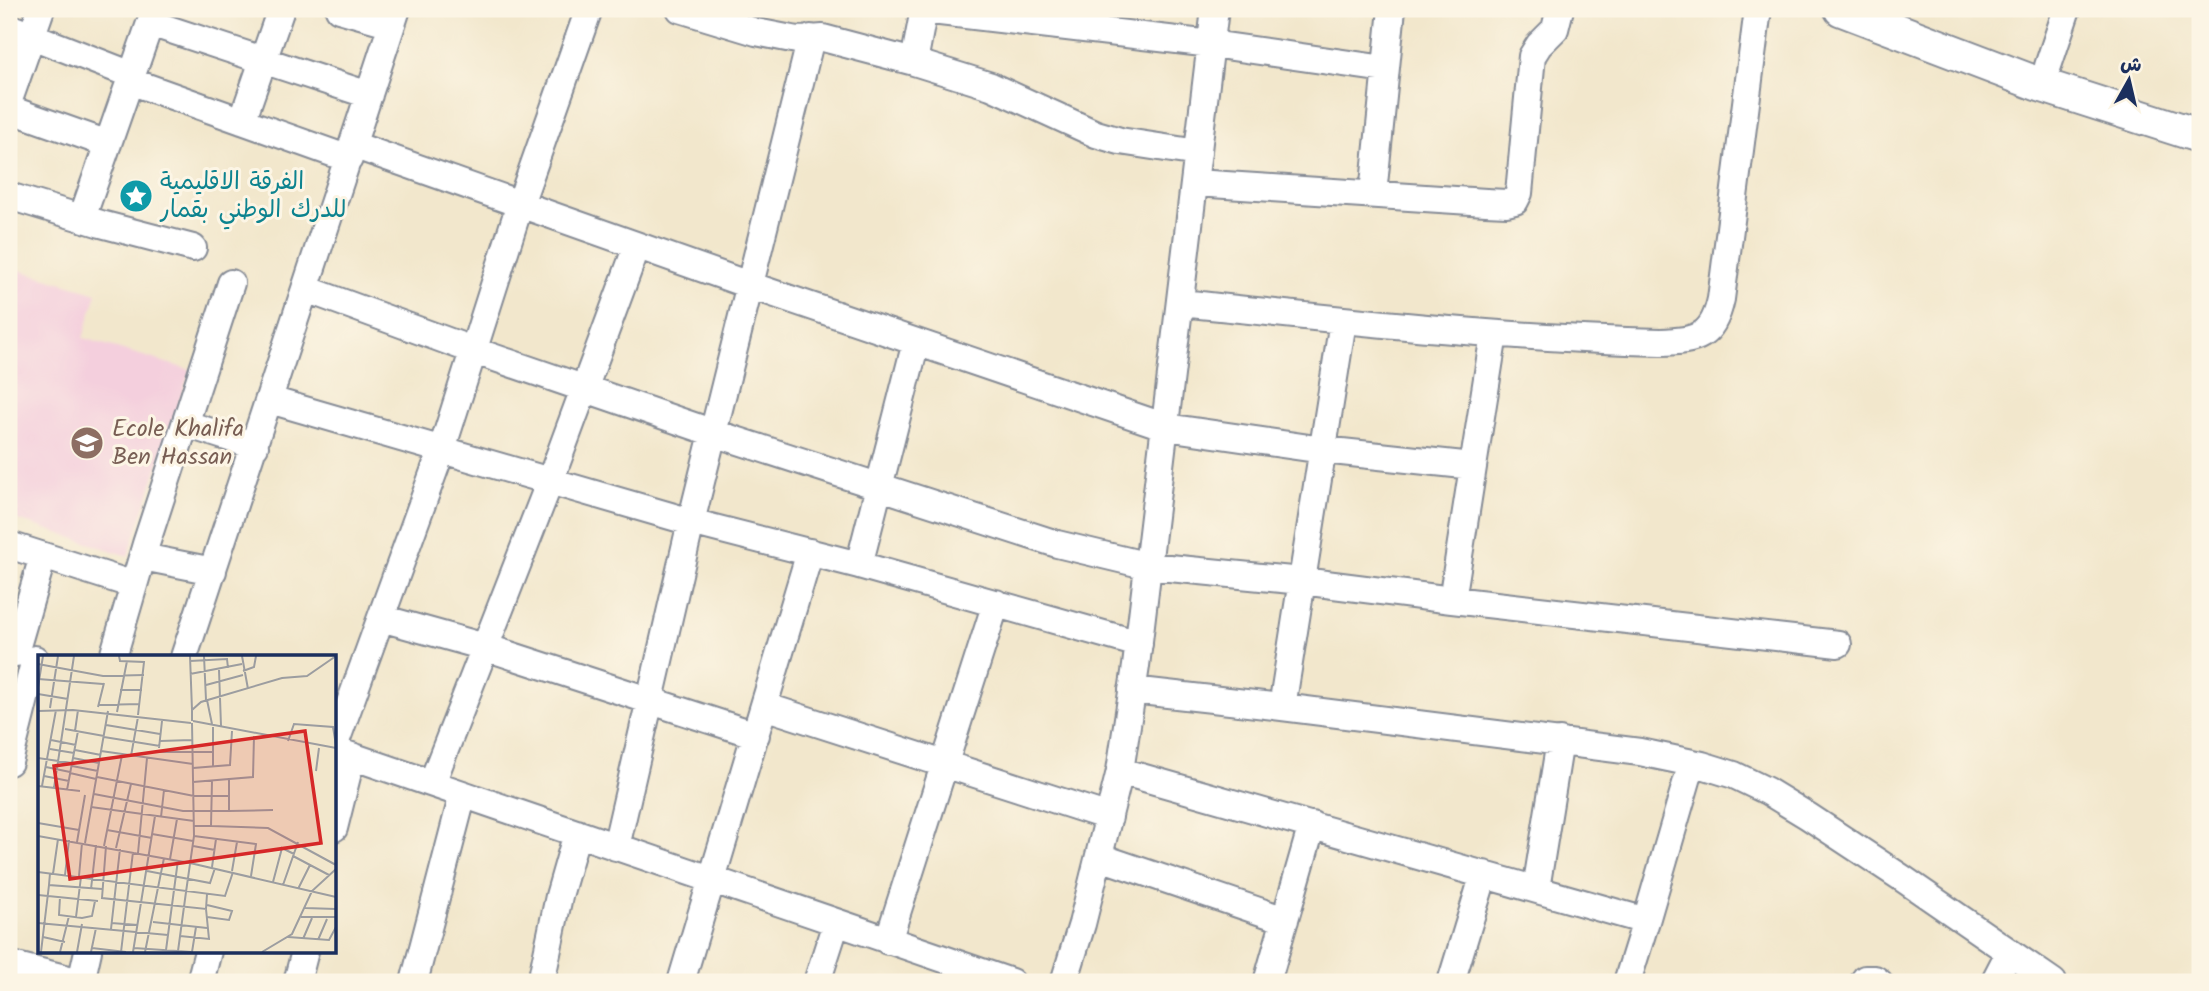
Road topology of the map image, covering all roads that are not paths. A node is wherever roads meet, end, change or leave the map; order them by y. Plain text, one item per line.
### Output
1 (41, 9) edge
2 (281, 9) edge
3 (339, 9) edge
4 (589, 9) edge
5 (680, 9) edge
6 (923, 9) edge
7 (1215, 9) edge
8 (1392, 9) edge
9 (1560, 9) edge
10 (1758, 9) edge
11 (1841, 9) edge
12 (1896, 9) edge
13 (2067, 9) edge
14 (152, 16) edge
15 (394, 16) edge
16 (20, 31) edge
17 (811, 38) junction
18 (1211, 44) junction
19 (263, 60) junction
20 (914, 62) junction
21 (2048, 66) junction
22 (1385, 69) junction
23 (131, 78) junction
24 (369, 95) junction
25 (9, 100) edge
26 (9, 109) edge
27 (2200, 112) edge
28 (242, 121) junction
29 (2200, 136) edge
30 (108, 144) junction
31 (351, 152) junction
32 (1198, 153) junction
33 (1195, 183) junction
34 (1373, 194) junction
35 (9, 196) edge
36 (520, 204) junction
37 (82, 218) junction
38 (637, 246) junction
39 (193, 248) dead end
40 (231, 283) dead end
41 (749, 285) junction
42 (306, 289) junction
43 (1181, 303) junction
44 (1343, 321) junction
45 (1494, 334) junction
46 (916, 342) junction
47 (472, 349) junction
48 (584, 387) junction
49 (270, 400) junction
50 (186, 424) junction
51 (1166, 427) junction
52 (714, 433) junction
53 (255, 446) junction
54 (442, 449) junction
55 (1323, 450) junction
56 (1473, 466) junction
57 (550, 481) junction
58 (879, 487) junction
59 (691, 522) junction
60 (9, 545) edge
61 (810, 552) junction
62 (43, 556) junction
63 (142, 557) junction
64 (859, 565) junction
65 (1149, 566) junction
66 (213, 571) junction
67 (1302, 581) junction
68 (134, 585) junction
69 (1452, 600) junction
70 (996, 603) junction
71 (381, 618) junction
72 (1139, 644) junction
73 (1838, 644) dead end
74 (485, 648) junction
75 (114, 655) edge
76 (185, 655) edge
77 (25, 656) edge
78 (1132, 690) junction
79 (651, 702) junction
80 (764, 706) junction
81 (1282, 708) junction
82 (756, 735) junction
83 (1560, 741) junction
84 (340, 751) edge
85 (9, 762) edge
86 (1692, 762) junction
87 (944, 764) junction
88 (1120, 771) junction
89 (432, 783) junction
90 (463, 794) junction
91 (336, 802) edge
92 (1110, 817) junction
93 (1312, 825) junction
94 (577, 834) junction
95 (616, 847) junction
96 (1100, 857) junction
97 (1484, 874) junction
98 (712, 881) junction
99 (1536, 889) junction
100 (1285, 920) junction
101 (1647, 921) junction
102 (836, 923) junction
103 (888, 941) junction
104 (88, 953) edge
105 (207, 953) edge
106 (304, 953) edge
107 (2009, 953) junction
108 (9, 964) edge
109 (952, 973) edge
110 (81, 982) edge
111 (200, 982) edge
112 (297, 982) edge
113 (414, 982) edge
114 (541, 982) edge
115 (681, 982) edge
116 (817, 982) edge
117 (1011, 982) edge
118 (1064, 982) edge
119 (1267, 982) edge
120 (1451, 982) edge
121 (1627, 982) edge
122 (1863, 982) edge
123 (1878, 982) edge
124 (1994, 982) edge
125 (2053, 982) edge

1 - 16 street
2 - 19 street
3 - 15 street
4 - 36 street
5 - 17 street
6 - 18 street
6 - 20 street
7 - 18 street
8 - 22 street
9 - 34 street
10 - 45 street
11 - 29 main road
12 - 21 main road
13 - 21 street
14 - 19 street
14 - 23 street
15 - 24 street
16 - 23 street
16 - 25 street
17 - 20 street
17 - 41 street
18 - 22 street
18 - 32 street
19 - 24 street
19 - 28 street
20 - 32 street
21 - 27 main road
22 - 34 street
23 - 28 street
23 - 30 street
24 - 31 street
26 - 30 street
28 - 31 street
30 - 37 street
31 - 36 street
31 - 42 street
32 - 33 street
33 - 34 street
33 - 43 street
35 - 37 street
36 - 38 street
36 - 47 street
37 - 39 street
38 - 41 street
38 - 48 street
40 - 50 street
41 - 46 street
41 - 52 street
42 - 47 street
42 - 49 street
43 - 44 street
43 - 51 street
44 - 45 street
44 - 55 street
45 - 56 street
46 - 51 street
46 - 58 street
47 - 48 street
47 - 54 street
48 - 52 street
48 - 57 street
49 - 53 street
49 - 54 street
50 - 53 street
50 - 63 street
51 - 55 street
51 - 65 street
52 - 58 street
52 - 59 street
53 - 66 street
54 - 57 street
54 - 71 street
55 - 56 street
55 - 67 street
56 - 69 street
57 - 59 street
57 - 74 street
58 - 64 street
58 - 65 street
59 - 61 street
59 - 79 street
60 - 62 street
61 - 64 street
61 - 80 street
62 - 68 street
62 - 77 street
63 - 66 street
63 - 68 street
64 - 70 street
65 - 67 street
65 - 72 street
66 - 76 street
67 - 69 street
67 - 81 street
68 - 75 street
69 - 73 street
70 - 72 street
70 - 87 street
71 - 74 street
71 - 84 street
72 - 78 street
74 - 79 street
74 - 89 street
77 - 85 street
78 - 81 street
78 - 88 street
79 - 82 street
79 - 95 street
80 - 82 street
80 - 87 street
81 - 83 street
82 - 98 street
83 - 86 street
83 - 99 street
84 - 89 street
84 - 91 street
86 - 101 street
86 - 107 street
87 - 92 street
87 - 103 street
88 - 92 street
88 - 93 street
89 - 90 street
90 - 94 street
90 - 113 street
92 - 96 street
93 - 97 street
93 - 100 street
94 - 95 street
94 - 114 street
95 - 98 street
96 - 100 street
96 - 118 street
97 - 99 street
97 - 120 street
98 - 102 street
98 - 115 street
99 - 101 street
100 - 119 street
101 - 121 street
102 - 103 street
102 - 116 street
103 - 109 street
104 - 110 street
105 - 111 street
106 - 112 street
107 - 124 street
107 - 125 street
108 - 110 street
109 - 117 street
122 - 123 street

